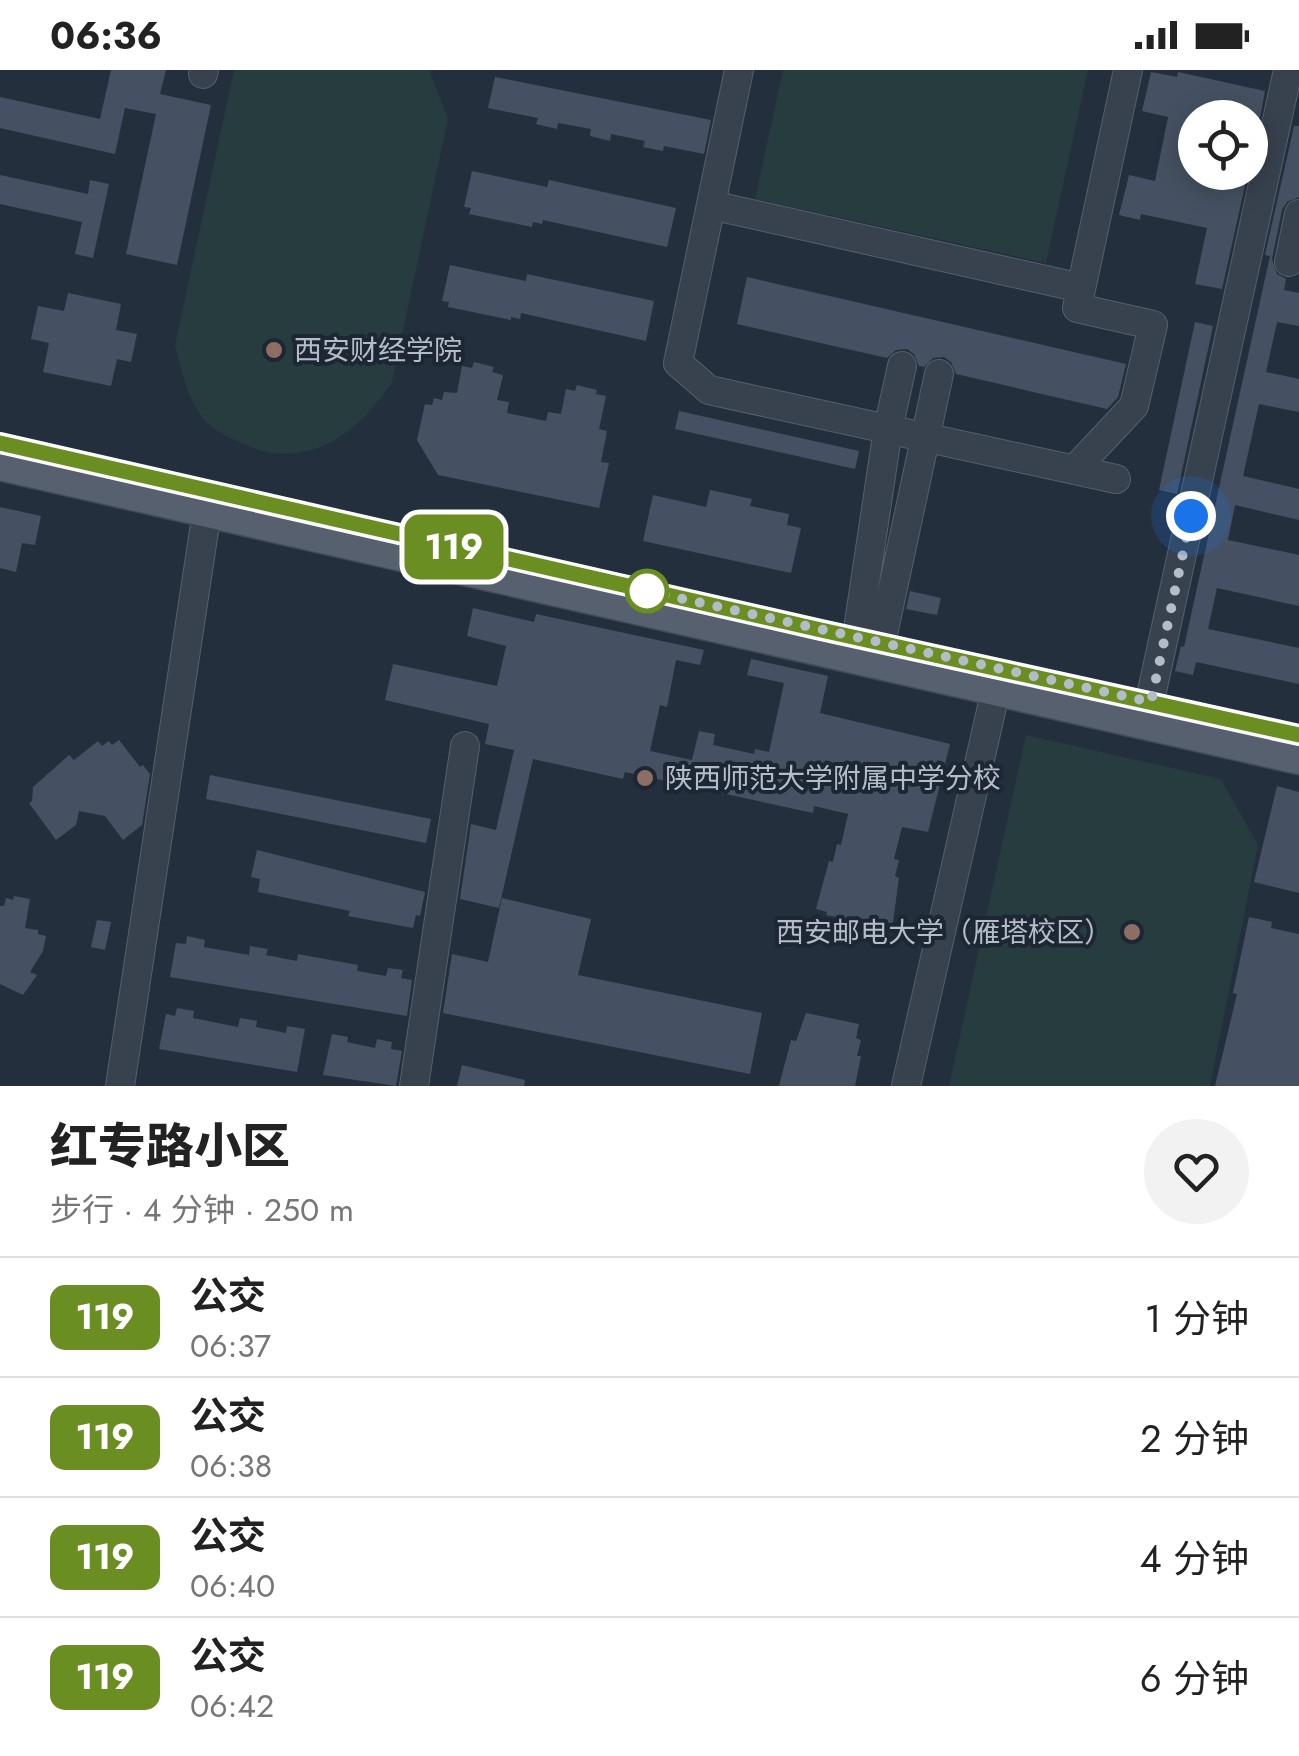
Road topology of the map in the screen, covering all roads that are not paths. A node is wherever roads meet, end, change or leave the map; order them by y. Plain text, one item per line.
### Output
1 (739, 70) edge
2 (1128, 70) edge
3 (1288, 70) edge
4 (711, 206) junction
5 (1299, 214) edge
6 (1289, 262) dead end
7 (1081, 288) junction
8 (902, 366) dead end
9 (938, 374) dead end
10 (888, 429) junction
11 (925, 437) junction
12 (0, 443) edge
13 (0, 464) edge
14 (1074, 470) junction
15 (1116, 479) dead end
16 (207, 511) junction
17 (866, 650) junction
18 (996, 689) junction
19 (1148, 712) junction
20 (1299, 735) edge
21 (465, 746) dead end
22 (1299, 758) edge
23 (120, 1086) edge
24 (414, 1086) edge
25 (906, 1086) edge

1 - 4 street
2 - 7 street
3 - 19 street
4 - 7 street
4 - 10 street
5 - 6 street
7 - 14 street
8 - 10 street
9 - 11 street
10 - 11 street
10 - 17 street
11 - 14 street
11 - 17 street
12 - 17 main road
13 - 16 main road
14 - 15 street
16 - 17 main road
16 - 23 street
17 - 18 main road
17 - 19 main road
18 - 19 main road
18 - 25 street
19 - 20 main road
19 - 22 main road
21 - 24 street

